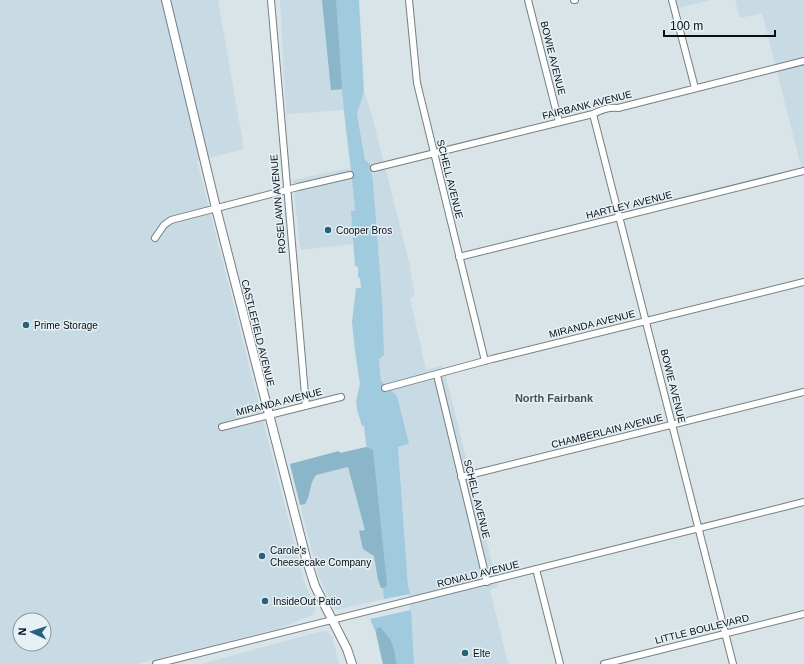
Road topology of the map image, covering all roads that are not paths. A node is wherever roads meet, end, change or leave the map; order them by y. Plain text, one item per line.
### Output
1 (166, 0) edge
2 (271, 0) edge
3 (410, 0) edge
4 (528, 0) edge
5 (672, 0) edge
6 (804, 61) edge
7 (695, 88) junction
8 (593, 114) junction
9 (559, 122) junction
10 (433, 153) junction
11 (374, 168) dead end
12 (804, 171) edge
13 (350, 175) dead end
14 (287, 190) junction
15 (216, 208) junction
16 (620, 217) junction
17 (155, 238) dead end
18 (459, 257) junction
19 (804, 282) edge
20 (646, 321) junction
21 (485, 361) junction
22 (437, 375) junction
23 (385, 388) dead end
24 (804, 392) edge
25 (341, 397) dead end
26 (306, 406) junction
27 (269, 415) junction
28 (672, 425) junction
29 (222, 426) dead end
30 (461, 477) junction
31 (804, 502) edge
32 (698, 529) junction
33 (536, 569) junction
34 (487, 582) junction
35 (804, 614) edge
36 (332, 620) junction
37 (725, 634) junction
38 (156, 664) edge
39 (352, 664) edge
40 (560, 664) edge
41 (604, 664) edge
42 (733, 664) edge

1 - 15 street, CASTLEFIELD AVENUE
2 - 14 street, ROSELAWN AVENUE
3 - 10 street, SCHELL AVENUE
4 - 9 street, BOWIE AVENUE
5 - 7 street
6 - 7 street, FAIRBANK AVENUE
7 - 8 street, FAIRBANK AVENUE
8 - 9 street, FAIRBANK AVENUE
8 - 16 street, BOWIE AVENUE
9 - 10 street, FAIRBANK AVENUE
10 - 11 street, FAIRBANK AVENUE
10 - 18 street, SCHELL AVENUE
12 - 16 street, HARTLEY AVENUE
13 - 14 street
14 - 15 street
14 - 26 street, ROSELAWN AVENUE
15 - 17 street
15 - 27 street, CASTLEFIELD AVENUE
16 - 18 street, HARTLEY AVENUE
16 - 20 street, BOWIE AVENUE
18 - 21 street, SCHELL AVENUE
19 - 20 street, MIRANDA AVENUE
20 - 21 street, MIRANDA AVENUE
20 - 28 street, BOWIE AVENUE
21 - 22 street, MIRANDA AVENUE
22 - 23 street, MIRANDA AVENUE
22 - 30 street, SCHELL AVENUE
24 - 28 street, CHAMBERLAIN AVENUE
25 - 26 street, MIRANDA AVENUE
26 - 27 street, MIRANDA AVENUE
27 - 29 street, MIRANDA AVENUE
27 - 36 street, CASTLEFIELD AVENUE
28 - 30 street, CHAMBERLAIN AVENUE
28 - 32 street, BOWIE AVENUE
30 - 34 street, SCHELL AVENUE
31 - 32 street, RONALD AVENUE
32 - 33 street, RONALD AVENUE
32 - 37 street, BOWIE AVENUE
33 - 34 street, RONALD AVENUE
33 - 40 street
34 - 36 street, RONALD AVENUE
35 - 37 street, LITTLE BOULEVARD
36 - 38 street, RONALD AVENUE
36 - 39 street, CASTLEFIELD AVENUE
37 - 41 street, LITTLE BOULEVARD
37 - 42 street, BOWIE AVENUE

